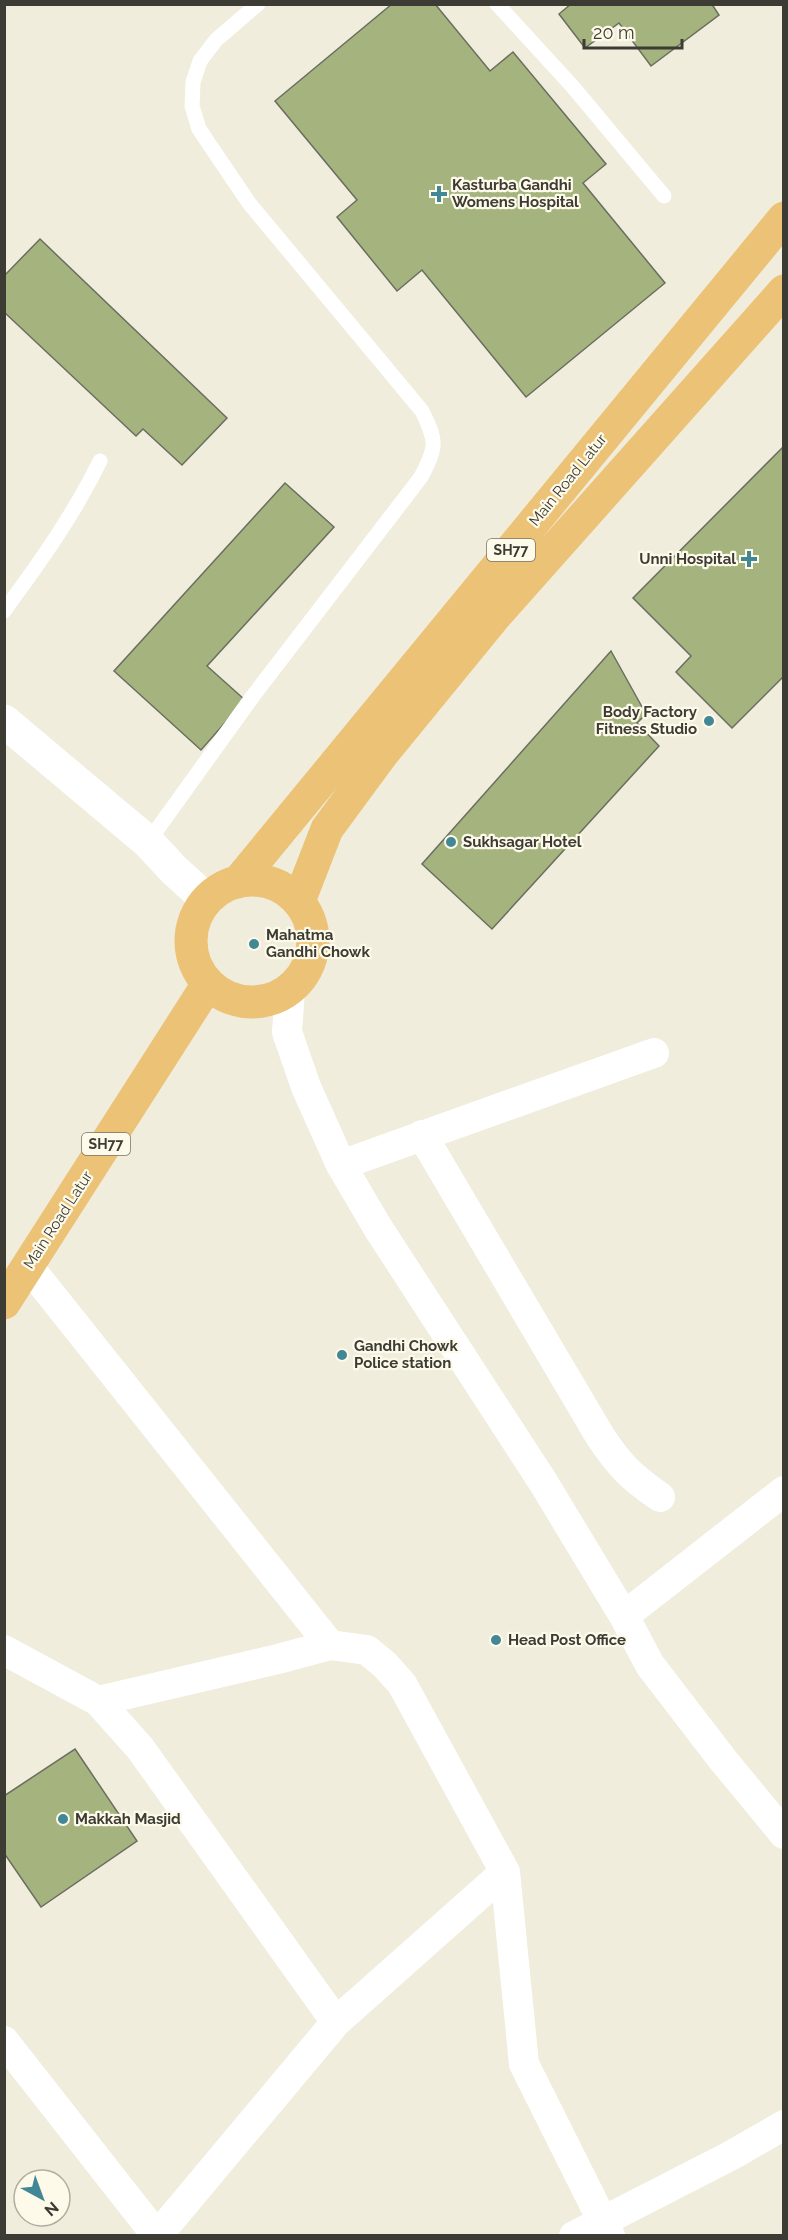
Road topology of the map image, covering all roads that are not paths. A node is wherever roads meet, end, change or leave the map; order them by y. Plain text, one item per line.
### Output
1 (258, 4) edge
2 (497, 4) edge
3 (664, 196) dead end
4 (783, 218) edge
5 (783, 291) edge
6 (100, 461) dead end
7 (4, 611) edge
8 (4, 721) edge
9 (148, 842) junction
10 (238, 882) junction
11 (207, 900) junction
12 (299, 901) junction
13 (208, 984) junction
14 (290, 990) junction
15 (654, 1053) dead end
16 (422, 1135) junction
17 (341, 1165) junction
18 (28, 1266) junction
19 (4, 1303) edge
20 (783, 1491) edge
21 (660, 1497) dead end
22 (624, 1616) junction
23 (330, 1645) junction
24 (4, 1650) edge
25 (98, 1701) junction
26 (782, 1830) edge
27 (505, 1872) junction
28 (336, 2022) junction
29 (4, 2042) edge
30 (783, 2125) edge
31 (606, 2228) edge
32 (157, 2235) edge
33 (574, 2235) edge

1 - 9 lane
2 - 3 lane
4 - 10 main road, Main Road Latur / SH77
5 - 12 main road, SH77
6 - 7 lane
8 - 9 main road
9 - 11 main road
10 - 11 main road, SH77
10 - 12 main road, SH77
11 - 13 main road
12 - 14 main road
13 - 14 main road
13 - 18 main road, Main Road Latur / SH77
14 - 17 street
15 - 16 street
16 - 17 street
16 - 21 street
17 - 22 street
18 - 19 main road, Main Road Latur / SH77
18 - 23 street
20 - 22 street
22 - 26 street
23 - 25 street
23 - 27 street
24 - 25 street
25 - 28 street
27 - 28 street
27 - 31 street
28 - 32 street
29 - 32 street
30 - 31 street
31 - 33 street

